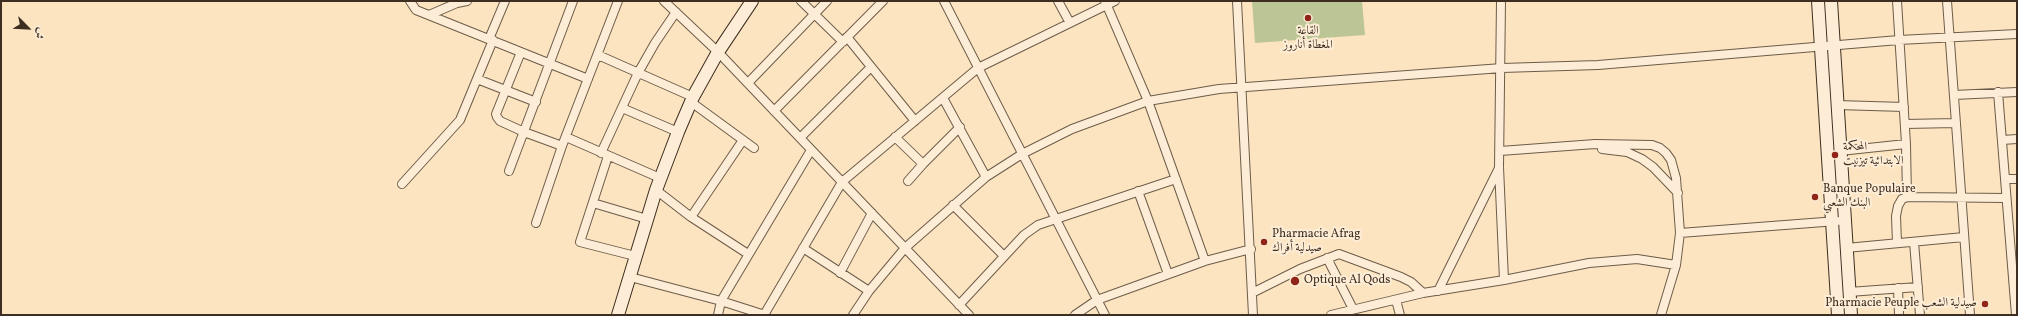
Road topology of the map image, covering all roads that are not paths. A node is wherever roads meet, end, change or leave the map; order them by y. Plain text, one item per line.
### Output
1 (410, 1) edge
2 (467, 1) edge
3 (505, 1) edge
4 (573, 1) edge
5 (618, 1) edge
6 (664, 1) edge
7 (752, 1) edge
8 (801, 1) edge
9 (827, 1) edge
10 (944, 1) edge
11 (1058, 1) edge
12 (1237, 1) edge
13 (1502, 1) edge
14 (1818, 1) edge
15 (1831, 1) edge
16 (1897, 1) edge
17 (1947, 1) edge
18 (881, 2) edge
19 (1109, 2) edge
20 (676, 12) junction
21 (814, 14) junction
22 (429, 15) junction
23 (1070, 23) junction
24 (2017, 34) edge
25 (1950, 38) junction
26 (491, 40) junction
27 (845, 40) junction
28 (1899, 40) junction
29 (1833, 46) junction
30 (1820, 47) junction
31 (521, 52) junction
32 (718, 52) junction
33 (598, 55) junction
34 (550, 64) junction
35 (871, 67) junction
36 (978, 68) junction
37 (1502, 68) junction
38 (638, 73) junction
39 (477, 79) junction
40 (588, 79) junction
41 (748, 83) junction
42 (1242, 88) junction
43 (506, 90) junction
44 (1998, 92) junction
45 (2017, 92) edge
46 (1954, 95) junction
47 (943, 98) junction
48 (692, 100) junction
49 (1148, 101) junction
50 (536, 102) junction
51 (1836, 105) junction
52 (1904, 107) junction
53 (622, 108) junction
54 (774, 110) junction
55 (915, 121) junction
56 (1956, 123) junction
57 (1905, 124) junction
58 (960, 127) junction
59 (524, 132) junction
60 (678, 132) junction
61 (566, 137) junction
62 (895, 137) junction
63 (800, 138) junction
64 (2017, 139) edge
65 (743, 140) junction
66 (2002, 140) junction
67 (1906, 144) junction
68 (562, 146) junction
69 (754, 148) dead end
70 (1632, 149) junction
71 (811, 150) junction
72 (1500, 151) junction
73 (1840, 151) junction
74 (605, 154) junction
75 (1022, 154) junction
76 (923, 164) junction
77 (1499, 167) junction
78 (509, 171) dead end
79 (986, 177) junction
80 (660, 178) junction
81 (1176, 178) junction
82 (2005, 179) junction
83 (2017, 179) edge
84 (908, 181) dead end
85 (842, 182) junction
86 (402, 184) dead end
87 (656, 190) junction
88 (1138, 191) junction
89 (1678, 193) junction
90 (1907, 197) junction
91 (1961, 198) junction
92 (2006, 198) junction
93 (593, 203) junction
94 (952, 205) junction
95 (872, 213) junction
96 (691, 217) junction
97 (1055, 218) junction
98 (647, 219) junction
99 (1844, 220) junction
100 (1831, 222) junction
101 (536, 223) dead end
102 (1680, 233) junction
103 (2013, 234) edge
104 (1964, 237) junction
105 (1914, 242) junction
106 (1897, 243) junction
107 (803, 248) junction
108 (905, 248) junction
109 (1251, 248) junction
110 (1846, 248) junction
111 (748, 254) junction
112 (2014, 254) edge
113 (635, 256) junction
114 (1004, 256) junction
115 (1327, 258) junction
116 (1205, 261) junction
117 (1676, 265) junction
118 (840, 272) junction
119 (1168, 274) junction
120 (630, 276) junction
121 (1504, 280) junction
122 (1918, 287) junction
123 (1898, 288) junction
124 (869, 291) junction
125 (1438, 291) junction
126 (1849, 292) junction
127 (1252, 293) junction
128 (1424, 293) junction
129 (1097, 300) junction
130 (1396, 300) junction
131 (721, 301) junction
132 (959, 305) junction
133 (1353, 309) junction
134 (618, 315) edge
135 (718, 315) edge
136 (765, 315) edge
137 (853, 315) edge
138 (969, 315) edge
139 (1075, 315) edge
140 (1105, 315) edge
141 (1253, 315) edge
142 (1331, 315) edge
143 (1400, 315) edge
144 (1661, 315) edge
145 (1838, 315) edge
146 (1851, 315) edge
147 (1899, 315) edge
148 (1920, 315) edge
149 (1970, 315) edge
150 (2016, 315) edge

1 - 22 street
2 - 22 street
3 - 26 street
4 - 34 street
5 - 33 street
6 - 20 street
7 - 32 main road
8 - 21 street
9 - 21 street
10 - 36 street
11 - 23 street
12 - 42 street
13 - 37 street
14 - 30 main road
15 - 29 main road
16 - 28 street
17 - 25 street
18 - 27 street
19 - 23 street
19 - 49 street
20 - 32 street
20 - 38 street
21 - 27 street
21 - 41 street
22 - 26 street
23 - 36 street
24 - 25 street
25 - 28 street
25 - 46 street
26 - 31 street
26 - 39 street
27 - 35 street
27 - 54 street
28 - 29 street
28 - 52 street
29 - 30 street
29 - 51 main road
30 - 37 street
30 - 100 main road
31 - 34 street
31 - 43 street
32 - 41 street
32 - 48 main road
33 - 38 street
33 - 40 street
34 - 40 street
34 - 50 street
35 - 55 street
35 - 63 street
36 - 47 street
36 - 75 street
37 - 42 street
37 - 72 street
38 - 48 street
38 - 53 street
39 - 43 street
39 - 86 street
40 - 61 street
41 - 54 street
42 - 49 street
42 - 109 street
43 - 50 street
43 - 59 street
44 - 45 street
44 - 46 street
44 - 66 street
46 - 56 street
47 - 55 street
47 - 58 street
48 - 60 main road
48 - 65 street
49 - 75 street
49 - 81 street
50 - 59 street
51 - 52 street
51 - 73 main road
52 - 57 street
53 - 60 street
53 - 74 street
54 - 63 street
55 - 62 street
56 - 57 street
56 - 91 street
57 - 67 street
58 - 76 street
58 - 79 street
59 - 68 street
59 - 78 street
60 - 80 main road
61 - 68 street
61 - 74 street
62 - 76 street
62 - 85 street
63 - 71 street
64 - 66 street
65 - 69 street
65 - 96 street
66 - 82 street
67 - 73 street
67 - 90 street
68 - 101 street
70 - 72 street
70 - 89 street
70 - 89 street
71 - 85 street
71 - 111 street
72 - 77 street
73 - 99 main road
74 - 80 street
74 - 93 street
75 - 79 street
75 - 97 street
76 - 84 street
77 - 121 street
77 - 125 street
79 - 94 street
80 - 87 main road
81 - 88 street
81 - 116 street
82 - 83 street
82 - 92 street
85 - 95 street
85 - 107 street
87 - 96 street
87 - 98 main road
88 - 97 street
88 - 119 street
89 - 102 street
90 - 91 street
90 - 106 street
91 - 92 street
91 - 104 street
92 - 103 street
93 - 98 street
93 - 113 street
94 - 108 street
94 - 114 street
95 - 108 street
95 - 118 street
96 - 111 street
97 - 114 street
97 - 129 street
98 - 113 main road
99 - 100 street
99 - 110 main road
100 - 102 street
100 - 145 main road
102 - 117 street
103 - 112 street
104 - 105 street
104 - 149 street
105 - 106 street
105 - 122 street
106 - 110 street
107 - 118 street
107 - 136 street
108 - 124 street
108 - 132 street
109 - 116 street
109 - 127 street
110 - 126 main road
111 - 131 street
112 - 150 street
113 - 120 main road
114 - 132 street
115 - 127 street
115 - 128 street
115 - 133 street
116 - 119 street
117 - 121 street
117 - 144 street
118 - 124 street
119 - 129 street
120 - 131 street
120 - 134 main road
121 - 125 street
122 - 123 street
122 - 148 street
123 - 126 street
123 - 147 street
124 - 137 street
125 - 128 street
126 - 146 main road
127 - 141 street
128 - 130 street
129 - 139 street
129 - 140 street
130 - 133 street
130 - 143 street
131 - 135 street
131 - 136 street
132 - 138 street
133 - 142 street

